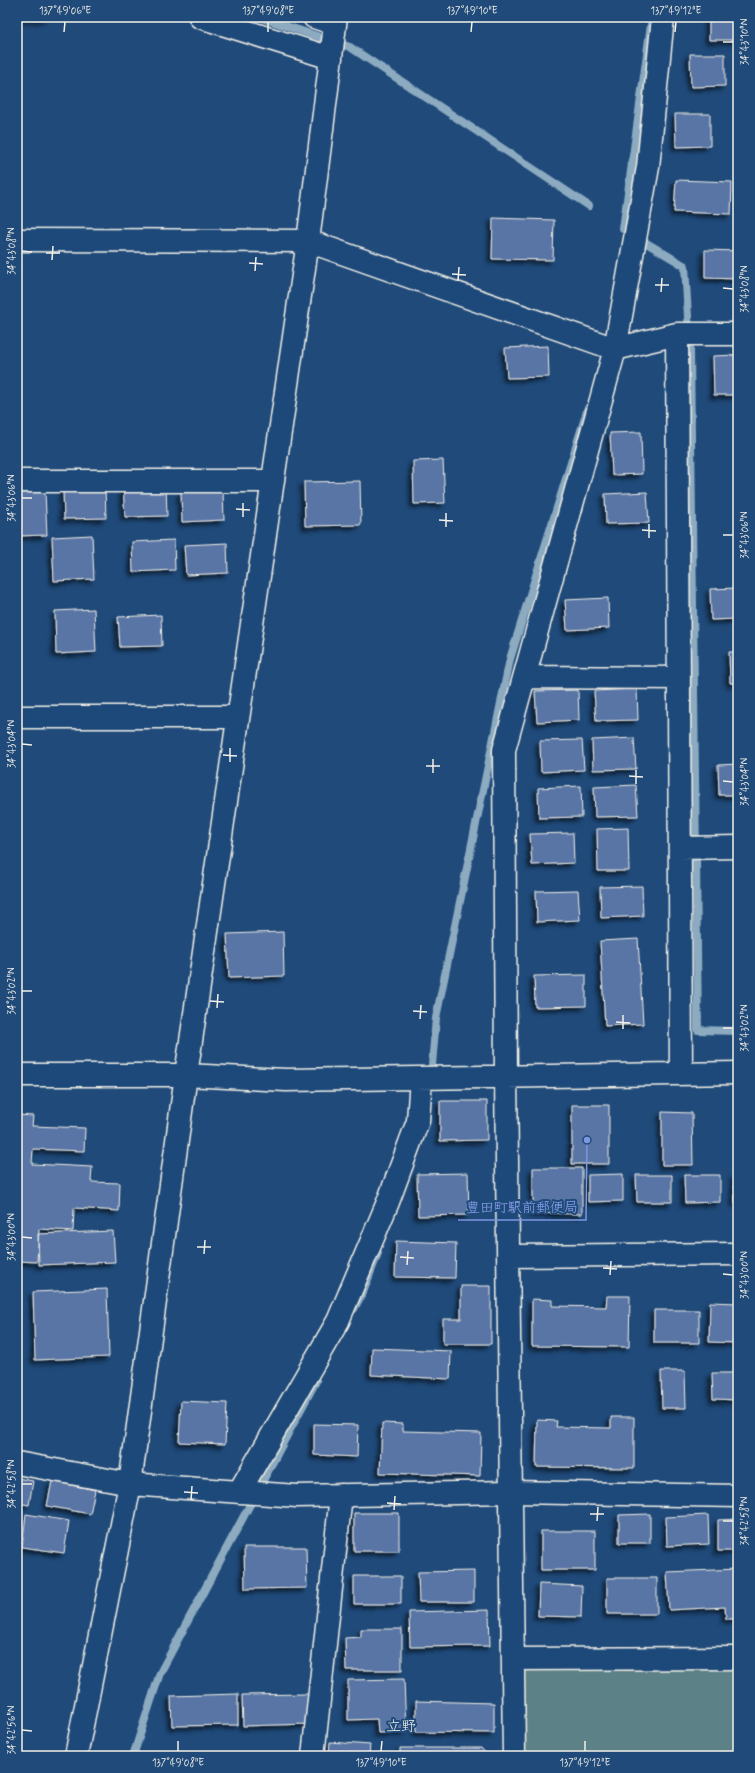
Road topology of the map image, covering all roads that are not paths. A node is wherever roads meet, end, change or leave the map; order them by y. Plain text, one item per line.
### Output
1 (200, 17) edge
2 (314, 17) edge
3 (663, 17) edge
4 (336, 20) edge
5 (331, 58) junction
6 (17, 240) edge
7 (308, 241) junction
8 (677, 334) junction
9 (738, 334) edge
10 (615, 349) junction
11 (17, 481) edge
12 (273, 481) junction
13 (525, 677) junction
14 (679, 678) junction
15 (17, 717) edge
16 (238, 717) junction
17 (738, 847) edge
18 (680, 848) junction
19 (738, 1072) edge
20 (681, 1073) junction
21 (17, 1075) edge
22 (186, 1075) junction
23 (506, 1076) junction
24 (421, 1078) junction
25 (738, 1254) edge
26 (508, 1256) junction
27 (17, 1463) edge
28 (130, 1484) junction
29 (239, 1492) junction
30 (511, 1492) junction
31 (341, 1495) junction
32 (738, 1496) edge
33 (738, 1658) edge
34 (513, 1659) junction
35 (76, 1756) edge
36 (313, 1756) edge
37 (514, 1756) edge

1 - 5 street
2 - 4 street
3 - 10 street
4 - 5 street
5 - 7 street
6 - 7 street
7 - 10 street
7 - 12 street
8 - 9 street
8 - 10 street
8 - 14 street
10 - 13 street
11 - 12 street
12 - 16 street
13 - 14 street
13 - 23 street
14 - 18 street
15 - 16 street
16 - 22 street
17 - 18 street
18 - 20 street
19 - 20 street
20 - 23 street
21 - 22 street
22 - 24 street
22 - 28 street
23 - 24 street
23 - 26 street
24 - 29 street
25 - 26 street
26 - 30 street
27 - 28 street
28 - 29 street
28 - 35 street
29 - 31 street
30 - 31 street
30 - 32 street
30 - 34 street
31 - 36 street
33 - 34 street
34 - 37 street

